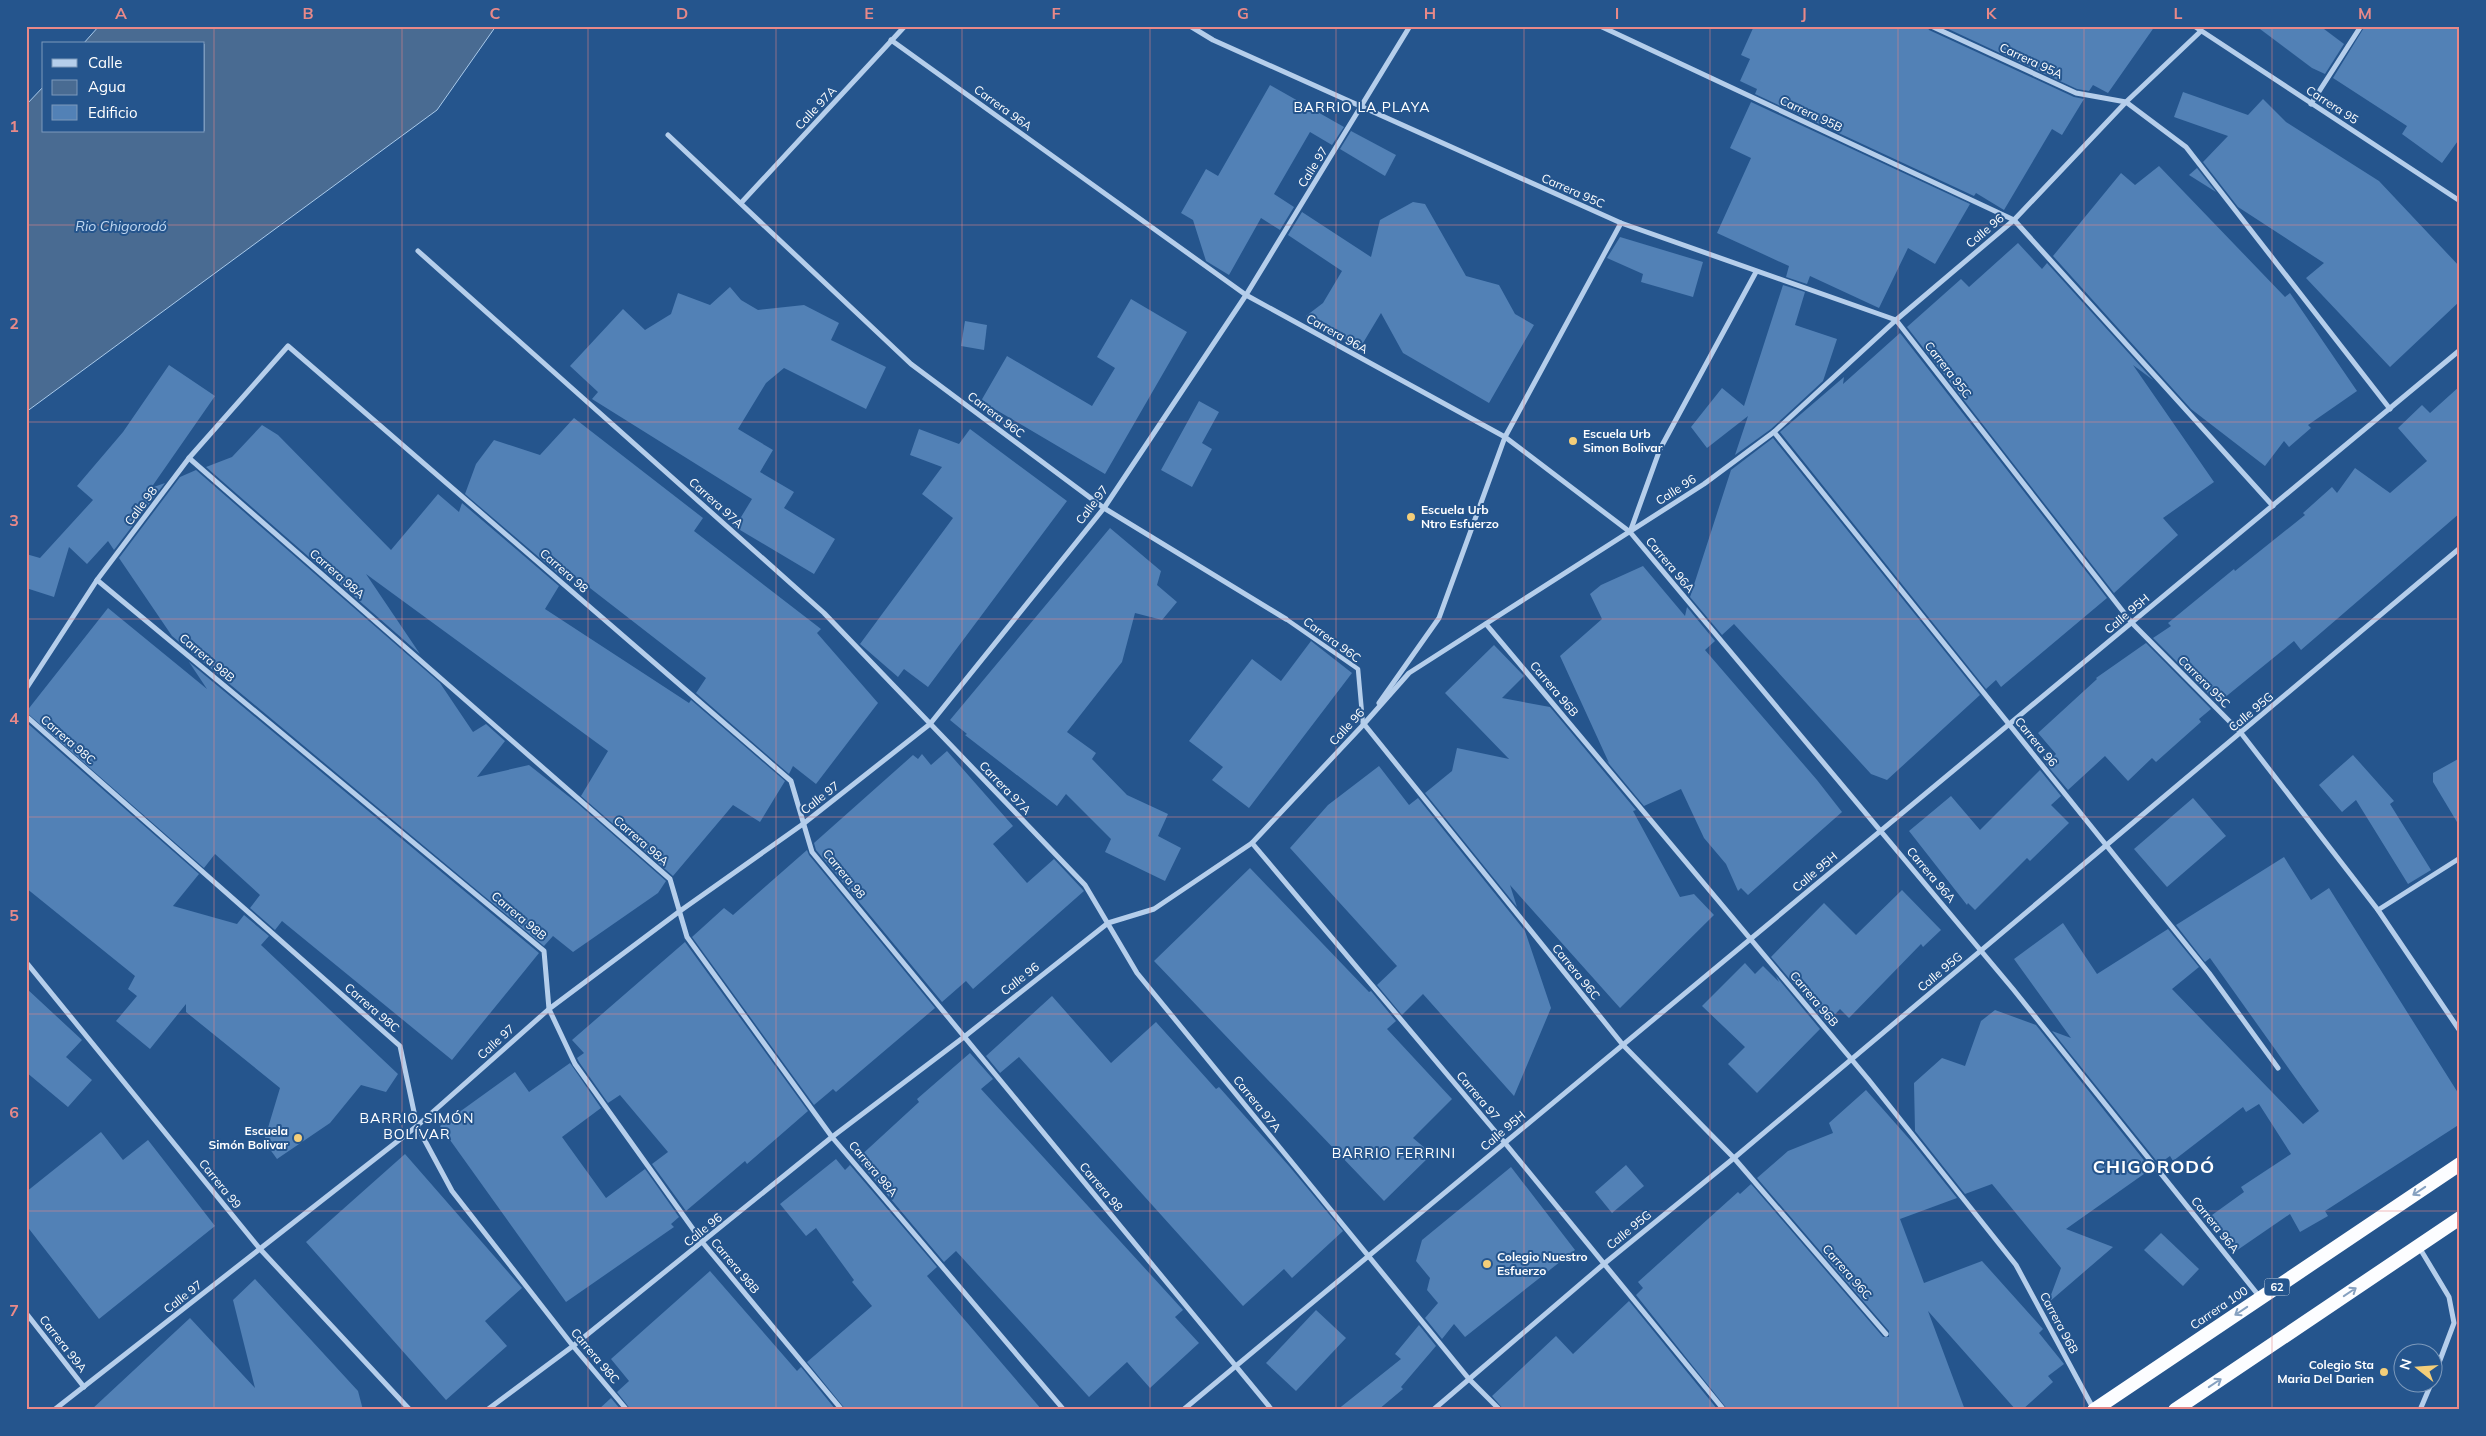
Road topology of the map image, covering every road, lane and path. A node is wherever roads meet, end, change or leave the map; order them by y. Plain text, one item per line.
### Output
1 (905, 26) edge
2 (1190, 26) edge
3 (1410, 26) edge
4 (1600, 26) edge
5 (1931, 26) edge
6 (2194, 26) edge
7 (2361, 26) edge
8 (2201, 31) junction
9 (891, 40) junction
10 (2126, 102) junction
11 (2311, 104) junction
12 (1362, 107) junction
13 (668, 135) dead end
14 (2460, 201) edge
15 (741, 203) junction
16 (2014, 220) junction
17 (1621, 223) junction
18 (418, 251) dead end
19 (1756, 272) junction
20 (1246, 295) junction
21 (1896, 320) junction
22 (288, 346) joint
23 (2460, 350) edge
24 (2390, 409) junction
25 (1774, 432) junction
26 (1505, 437) junction
27 (189, 458) junction
28 (2273, 506) junction
29 (1104, 508) junction
30 (1630, 532) junction
31 (2460, 548) edge
32 (97, 580) junction
33 (1286, 619) joint
34 (2132, 623) junction
35 (1486, 624) junction
36 (26, 689) edge
37 (26, 716) edge
38 (930, 724) junction
39 (2009, 724) junction
40 (1363, 725) junction
41 (2241, 733) junction
42 (803, 824) junction
43 (1881, 831) junction
44 (1252, 843) junction
45 (2107, 845) junction
46 (2460, 858) edge
47 (2378, 910) junction
48 (680, 911) junction
49 (1108, 923) junction
50 (1750, 939) junction
51 (1981, 951) junction
52 (26, 962) edge
53 (549, 1009) junction
54 (2460, 1031) edge
55 (964, 1036) junction
56 (1623, 1045) junction
57 (1851, 1059) junction
58 (2278, 1068) dead end
59 (417, 1126) junction
60 (832, 1136) junction
61 (1505, 1143) junction
62 (1734, 1158) junction
63 (2460, 1164) edge
64 (2460, 1218) edge
65 (703, 1243) junction
66 (2418, 1246) junction
67 (260, 1249) junction
68 (1368, 1256) junction
69 (1604, 1263) junction
70 (2260, 1298) junction
71 (26, 1313) edge
72 (1886, 1334) dead end
73 (574, 1346) junction
74 (2444, 1350) edge
75 (1236, 1366) junction
76 (1469, 1379) junction
77 (84, 1387) junction
78 (2427, 1394) edge
79 (54, 1410) edge
80 (410, 1410) edge
81 (487, 1410) edge
82 (627, 1410) edge
83 (842, 1410) edge
84 (1064, 1410) edge
85 (1182, 1410) edge
86 (1272, 1410) edge
87 (1433, 1410) edge
88 (1500, 1410) edge
89 (1724, 1410) edge
90 (2094, 1410) edge
91 (2174, 1410) edge
92 (2420, 1410) edge

1 - 9 street, Calle 97A
2 - 12 street, Carrera 95C
3 - 12 street, Calle 97
4 - 16 street, Carrera 95B
5 - 10 street, Carrera 95A
6 - 8 street, Carrera 95
7 - 11 street
8 - 10 street, Calle 96
8 - 11 street, Carrera 95
9 - 15 street, Calle 97A
9 - 20 street, Carrera 96A
10 - 16 street, Calle 96
10 - 24 street
11 - 14 street, Carrera 95
12 - 17 street, Carrera 95C
12 - 20 street, Calle 97
13 - 15 street, Carrera 96C
15 - 29 street, Carrera 96C
16 - 21 street, Calle 96
16 - 28 street
17 - 19 street, Carrera 95C
17 - 26 street
18 - 38 street, Carrera 97A
19 - 21 street, Carrera 95C
19 - 30 street
20 - 26 street, Carrera 96A
20 - 29 street, Calle 97
21 - 25 street, Calle 96
21 - 34 street, Carrera 95C
22 - 27 street, Calle 98
22 - 42 street, Carrera 98
23 - 24 street, Calle 95H
24 - 28 street, Calle 95H
25 - 30 street, Calle 96
25 - 39 street, Carrera 96
26 - 30 street, Carrera 96A
26 - 40 street
27 - 32 street, Calle 98
27 - 48 street, Carrera 98A
28 - 34 street, Calle 95H
29 - 33 street, Carrera 96C
29 - 38 street, Calle 97
30 - 35 street, Calle 96
30 - 43 street, Carrera 96A
31 - 41 street, Calle 95G
32 - 36 street, Calle 98
32 - 53 street, Carrera 98B
33 - 40 street, Carrera 96C
34 - 39 street, Calle 95H
34 - 41 street, Carrera 95C
35 - 40 street, Calle 96
35 - 50 street, Carrera 96B
37 - 59 street, Carrera 98C
38 - 42 street, Calle 97
38 - 49 street, Carrera 97A
39 - 43 street, Calle 95H
39 - 45 street, Carrera 96
40 - 44 street, Calle 96
40 - 56 street, Carrera 96C
41 - 45 street, Calle 95G
41 - 47 street, Carrera 95C
42 - 48 street, Calle 97
42 - 55 street, Carrera 98
43 - 50 street, Calle 95H
43 - 51 street, Carrera 96A
44 - 49 street, Calle 96
44 - 61 street, Carrera 97
45 - 51 street, Calle 95G
45 - 58 street, Carrera 96
46 - 47 street
47 - 54 street, Carrera 95C
48 - 53 street, Calle 97
48 - 60 street, Carrera 98A
49 - 55 street, Calle 96
49 - 68 street, Carrera 97A
50 - 56 street, Calle 95H
50 - 57 street, Carrera 96B
51 - 57 street, Calle 95G
51 - 70 street, Carrera 96A
52 - 67 street, Carrera 99
53 - 59 street, Calle 97
53 - 65 street, Carrera 98B
55 - 60 street, Calle 96
55 - 75 street, Carrera 98
56 - 61 street, Calle 95H
56 - 62 street, Carrera 96C
57 - 62 street, Calle 95G
57 - 90 street, Carrera 96B
59 - 67 street, Calle 97
59 - 73 street, Carrera 98C
60 - 65 street, Calle 96
60 - 84 street, Carrera 98A
61 - 68 street, Calle 95H
61 - 69 street, Carrera 97
62 - 69 street, Calle 95G
62 - 72 street, Carrera 96C
63 -> 70 highway, Carrera 100 / 62
64 - 66 highway
65 - 73 street, Calle 96
65 - 83 street, Carrera 98B
66 - 74 street
91 -> 66 highway
67 - 77 street, Calle 97
67 - 80 street, Carrera 99
68 - 75 street, Calle 95H
68 - 76 street, Carrera 97A
69 - 76 street, Calle 95G
69 - 89 street, Carrera 97
70 -> 90 highway, Carrera 100 / 62
71 - 77 street, Carrera 99A
73 - 81 street, Calle 96
73 - 82 street, Carrera 98C
75 - 85 street, Calle 95H
75 - 86 street, Carrera 98
76 - 87 street, Calle 95G
76 - 88 street, Carrera 97A
77 - 79 street, Calle 97
78 - 92 street

